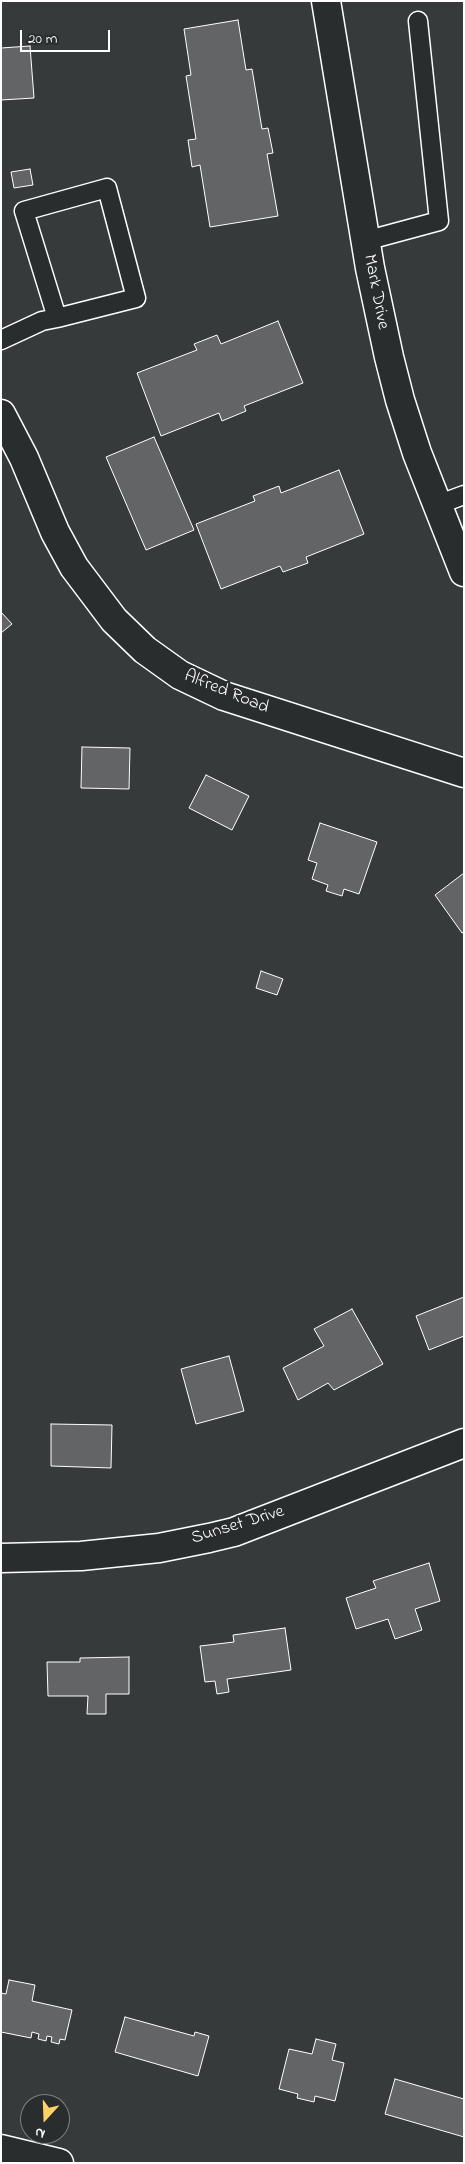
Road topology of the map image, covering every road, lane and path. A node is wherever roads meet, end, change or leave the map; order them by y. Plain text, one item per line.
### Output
1 (326, 1) edge
2 (418, 22) dead end
3 (365, 241) junction
4 (57, 318) junction
5 (1, 340) edge
6 (1, 414) edge
7 (464, 495) edge
8 (437, 505) junction
9 (464, 572) edge
10 (464, 773) edge
11 (464, 1443) edge
12 (1, 1558) edge
13 (1, 2149) edge
14 (59, 2163) edge

1 - 3 street, Mark Drive
2 - 3 lane
3 - 8 street, Mark Drive
4 - 4 lane
4 - 5 lane
6 - 10 street, Alfred Road
7 - 8 lane
8 - 9 street, Mark Drive
11 - 12 street, Sunset Drive
13 - 14 street

